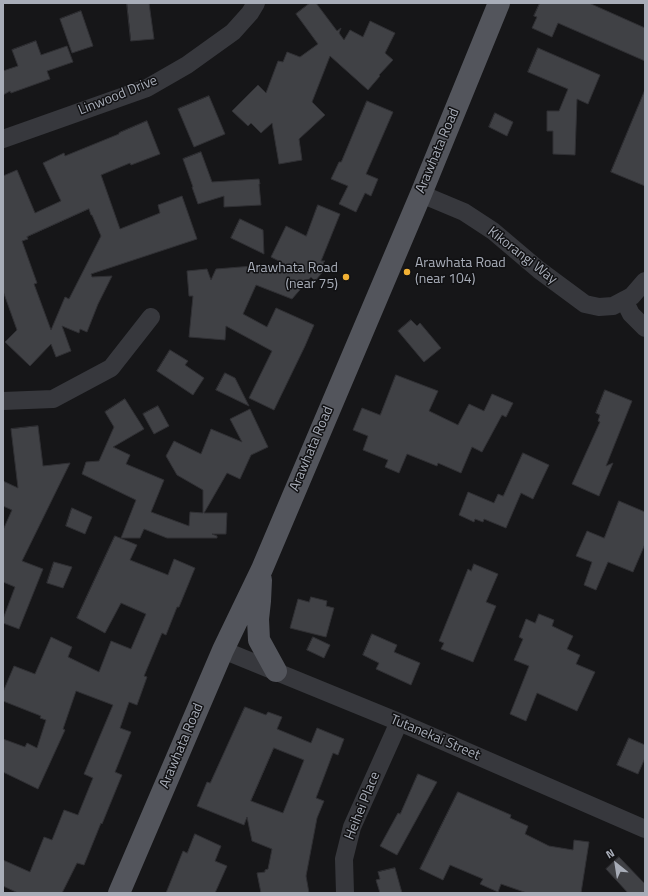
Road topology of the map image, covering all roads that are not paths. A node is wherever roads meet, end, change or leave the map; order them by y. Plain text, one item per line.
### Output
1 (256, 3) edge
2 (499, 3) edge
3 (3, 139) edge
4 (421, 194) junction
5 (645, 280) edge
6 (624, 300) junction
7 (151, 317) dead end
8 (645, 328) edge
9 (3, 401) edge
10 (262, 569) junction
11 (223, 650) junction
12 (276, 672) junction
13 (399, 722) junction
14 (645, 829) edge
15 (119, 893) edge
16 (345, 893) edge

1 - 3 street, Linwood Drive
2 - 4 main road, Arawhata Road
4 - 6 street, Kikorangi Way
4 - 10 main road, Arawhata Road
5 - 6 street, Kikorangi Way
6 - 8 street
7 - 9 street
10 - 11 main road, Arawhata Road
10 - 12 main road
11 - 12 street, Tutanekai Street
11 - 15 main road, Arawhata Road
12 - 13 street, Tutanekai Street
13 - 14 street, Tutanekai Street
13 - 16 street, Heihei Place

